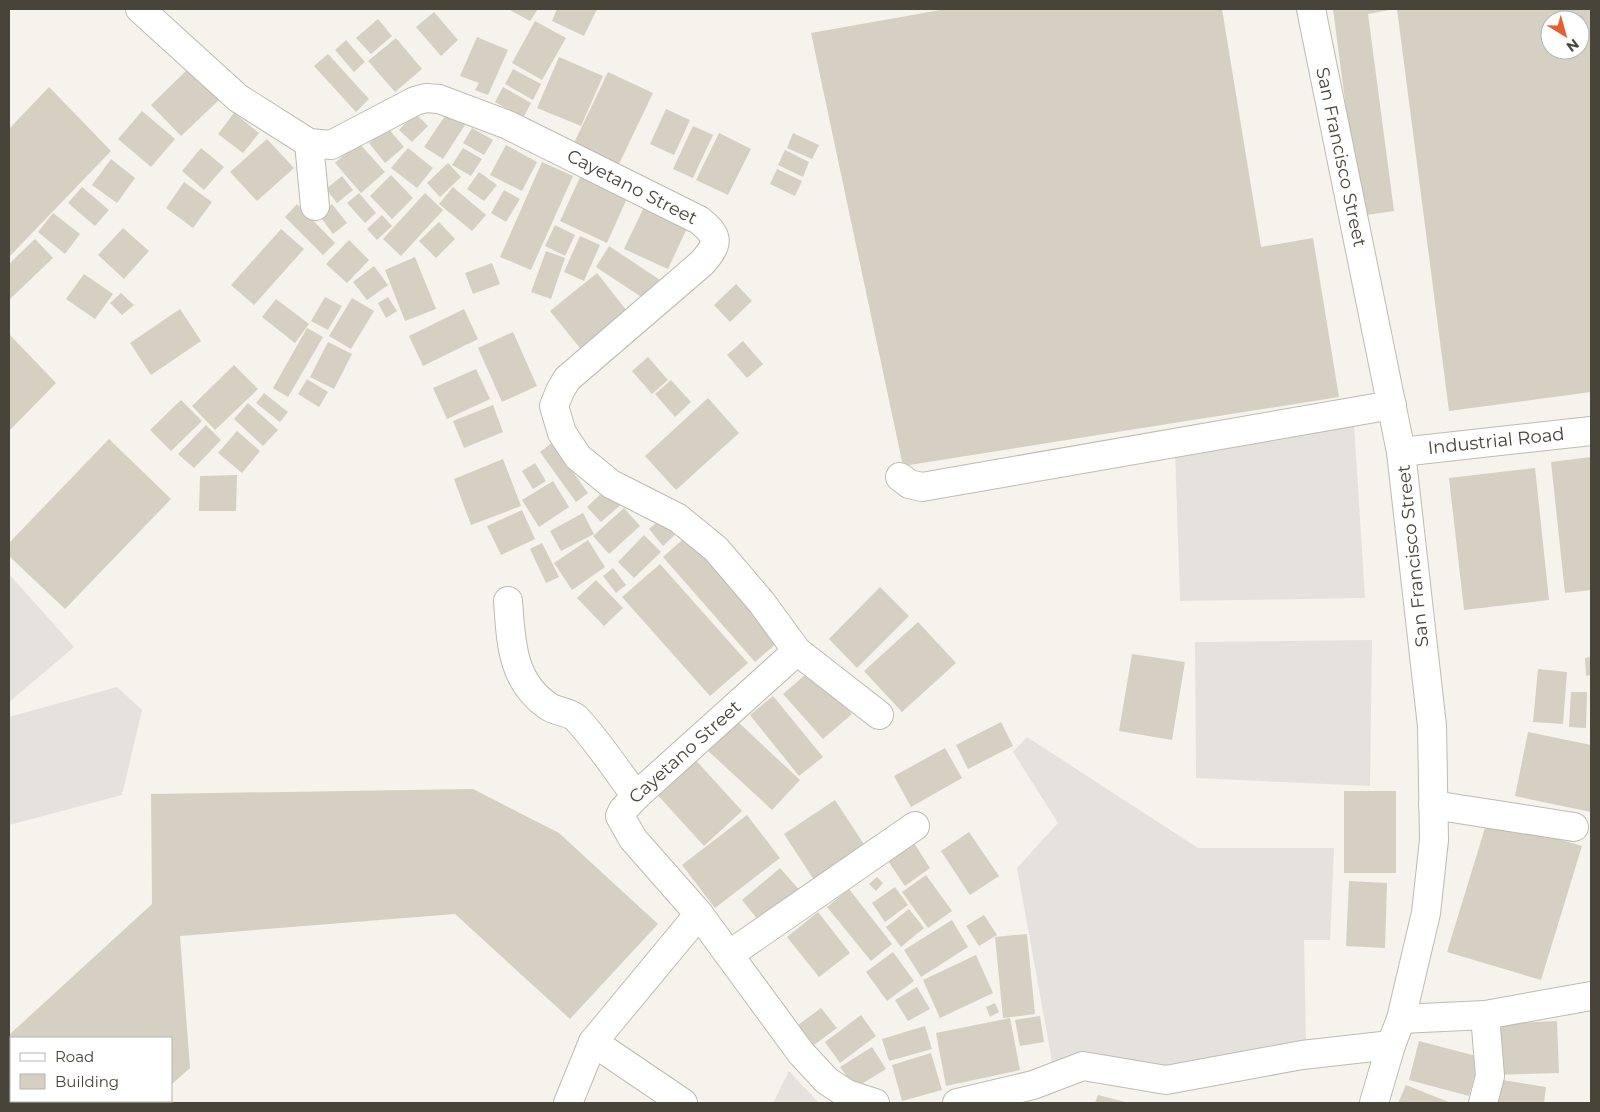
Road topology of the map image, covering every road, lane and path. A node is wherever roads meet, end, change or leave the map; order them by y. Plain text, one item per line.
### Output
1 (140, 9) edge
2 (1311, 9) edge
3 (309, 143) junction
4 (315, 206) dead end
5 (1392, 405) junction
6 (1591, 431) edge
7 (1401, 452) junction
8 (900, 477) dead end
9 (508, 601) dead end
10 (797, 650) junction
11 (879, 715) dead end
12 (636, 796) junction
13 (1433, 805) junction
14 (915, 826) dead end
15 (1574, 827) dead end
16 (699, 914) junction
17 (730, 954) junction
18 (1591, 996) edge
19 (1484, 1014) junction
20 (1402, 1020) junction
21 (593, 1042) junction
22 (1390, 1045) junction
23 (568, 1103) edge
24 (684, 1103) edge
25 (875, 1103) edge
26 (957, 1103) edge
27 (1374, 1103) edge
28 (1483, 1103) edge

1 - 3 street
2 - 5 street, San Francisco Street
3 - 4 street
3 - 10 street, Cayetano Street
5 - 7 street, San Francisco Street
5 - 8 street
6 - 7 street, Industrial Road
7 - 13 street, San Francisco Street
9 - 12 street
10 - 11 street, Cayetano Street
10 - 12 street, Cayetano Street
12 - 16 street, Cayetano Street
13 - 15 street
13 - 20 street, San Francisco Street
14 - 17 street
16 - 17 street
16 - 21 street
17 - 25 street
18 - 19 street
19 - 20 street
19 - 28 street
20 - 22 street, San Francisco Street
21 - 23 street
21 - 24 street
22 - 26 street
22 - 27 street, San Francisco Street

